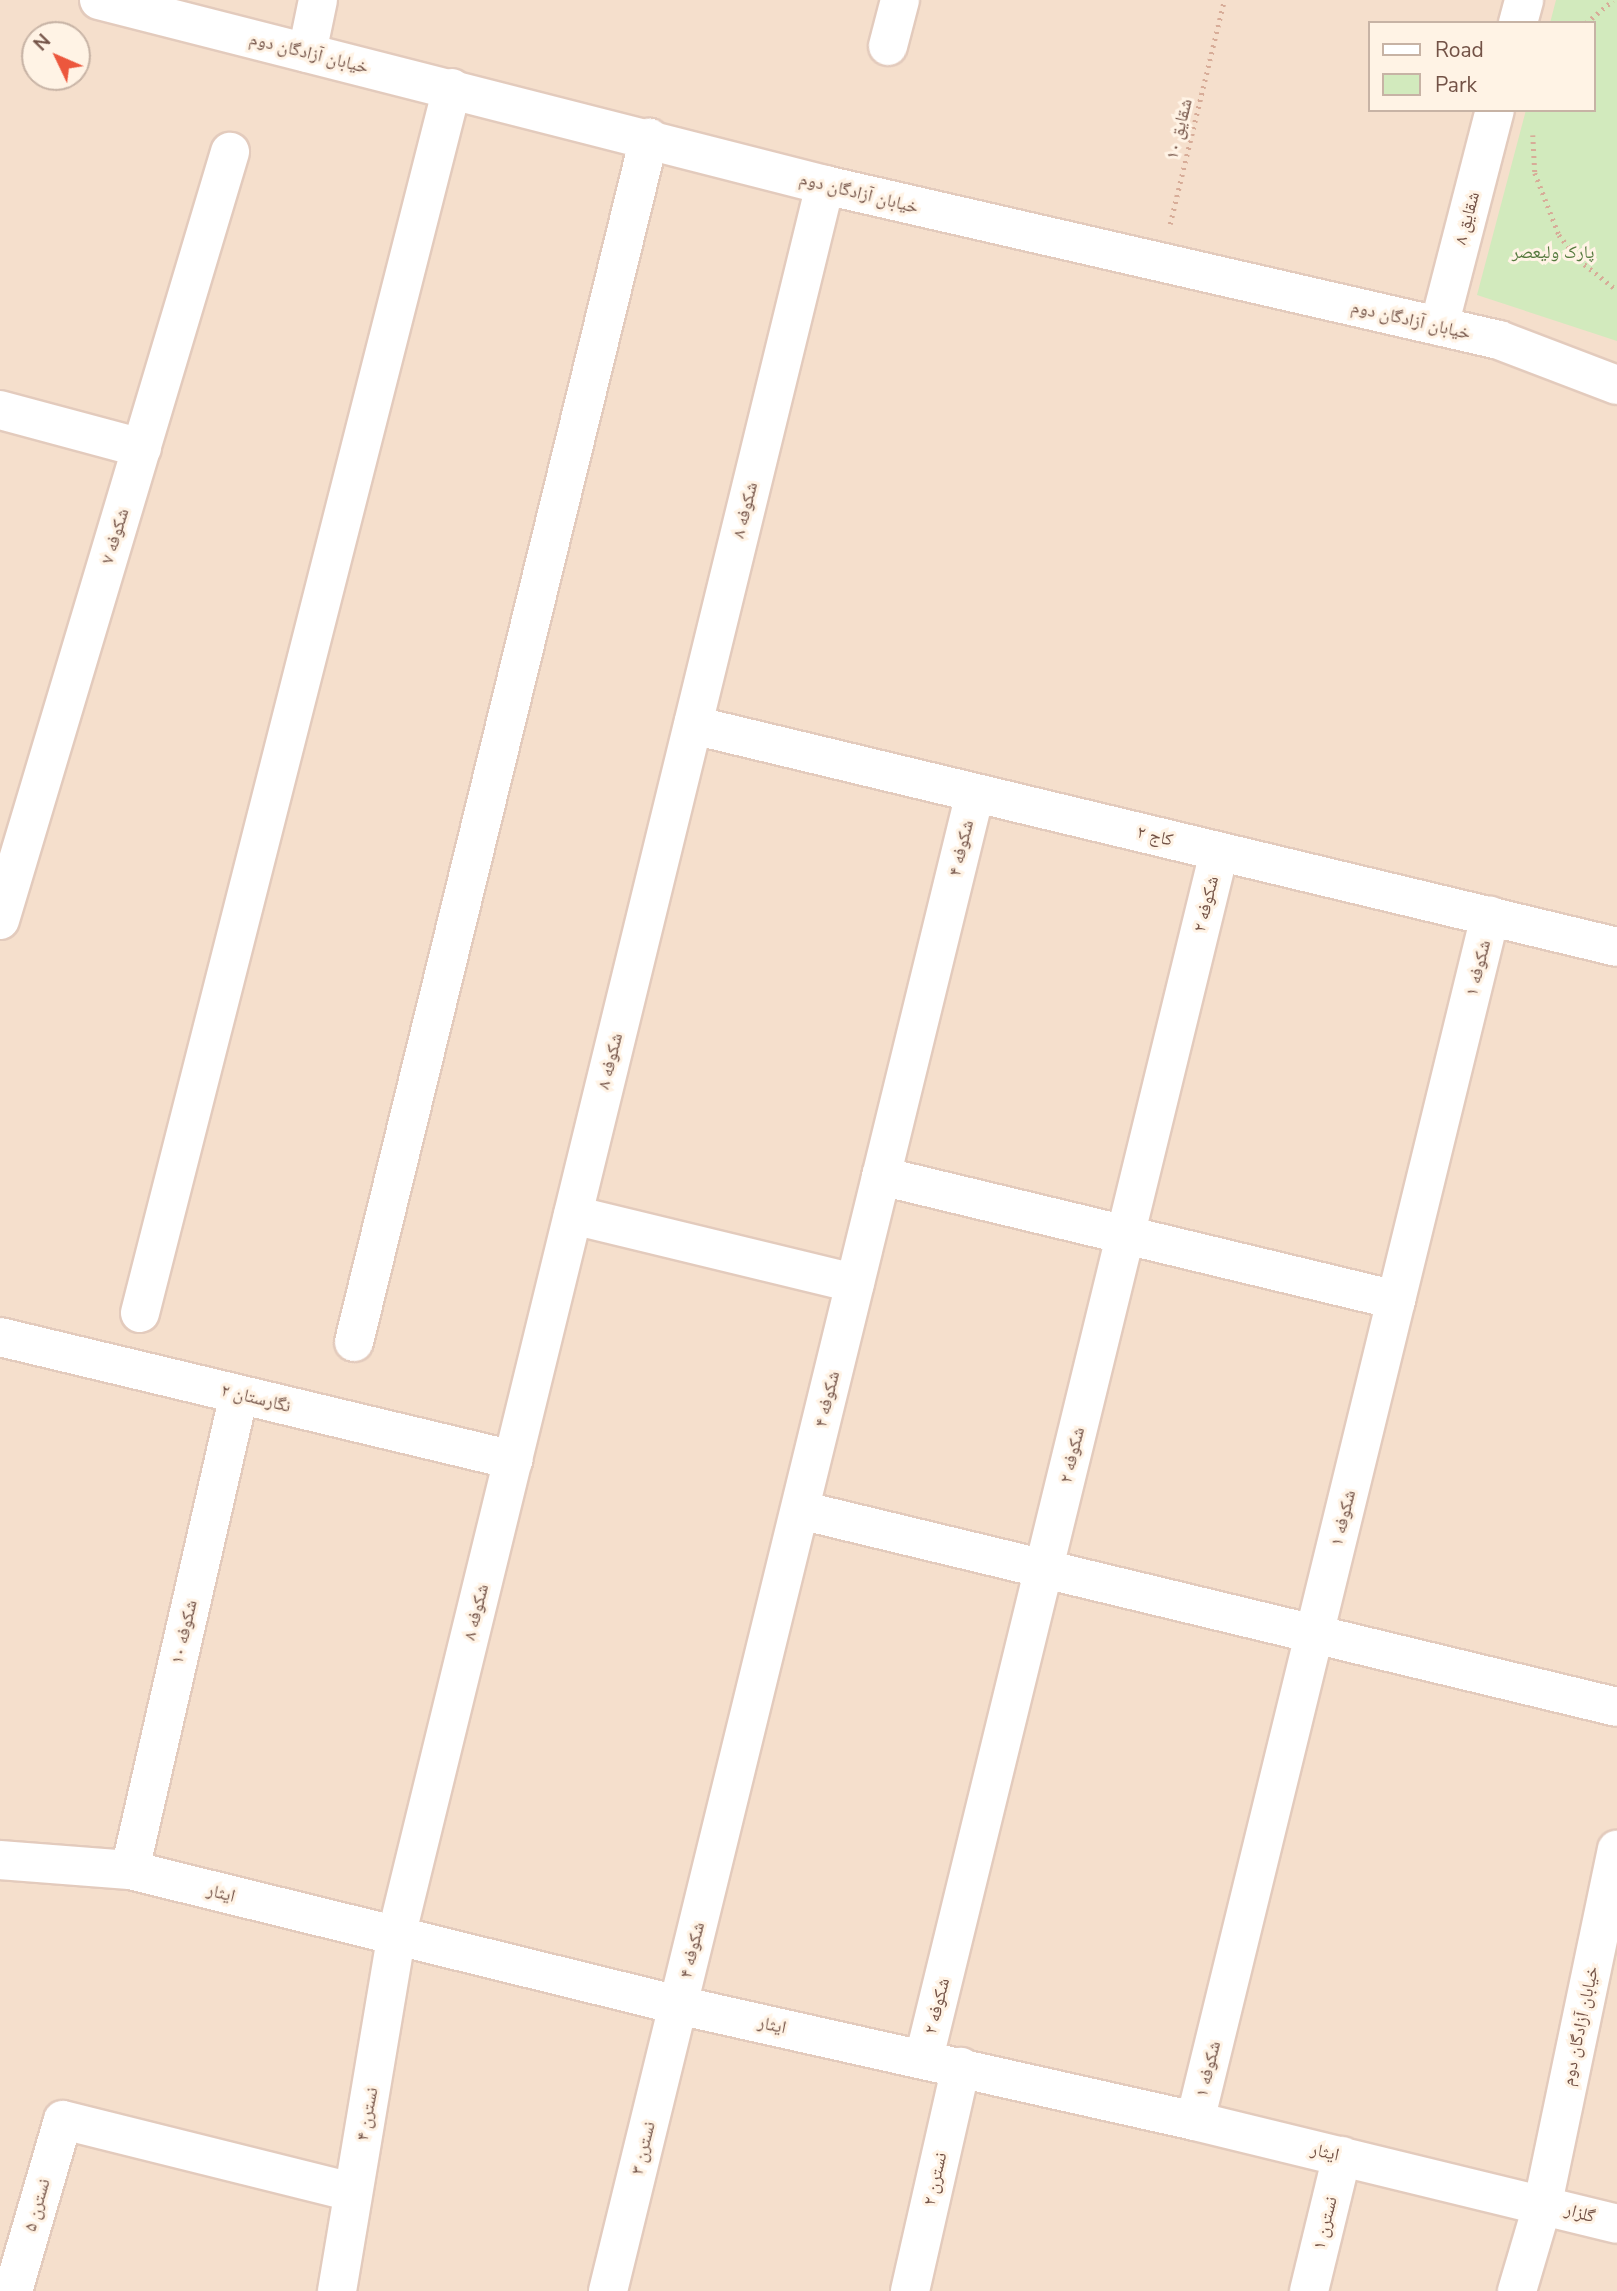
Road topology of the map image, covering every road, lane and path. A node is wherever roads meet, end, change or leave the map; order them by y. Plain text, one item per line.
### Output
1 (99, 0) edge
2 (318, 0) edge
3 (900, 0) edge
4 (1224, 0) edge
5 (1524, 0) edge
6 (1614, 0) edge
7 (1519, 21) edge
8 (1588, 21) edge
9 (888, 46) dead end
10 (307, 53) junction
11 (452, 88) junction
12 (1494, 112) edge
13 (1534, 130) dead end
14 (649, 138) junction
15 (230, 152) dead end
16 (825, 185) junction
17 (1160, 264) junction
18 (1617, 290) edge
19 (1439, 326) junction
20 (1617, 386) edge
21 (0, 410) edge
22 (142, 448) junction
23 (693, 725) junction
24 (975, 793) junction
25 (1219, 852) junction
26 (1490, 916) junction
27 (0, 920) edge
28 (1617, 947) edge
29 (881, 1176) junction
30 (573, 1215) junction
31 (1126, 1235) junction
32 (855, 1283) junction
33 (1396, 1300) junction
34 (140, 1313) dead end
35 (0, 1337) edge
36 (354, 1342) dead end
37 (239, 1394) junction
38 (513, 1460) junction
39 (800, 1510) junction
40 (1044, 1569) junction
41 (1314, 1634) junction
42 (1617, 1707) edge
43 (1617, 1850) edge
44 (0, 1860) edge
45 (130, 1870) junction
46 (396, 1937) junction
47 (678, 2005) junction
48 (924, 2058) junction
49 (961, 2067) junction
50 (1195, 2121) junction
51 (1342, 2156) junction
52 (352, 2192) junction
53 (1543, 2203) junction
54 (1617, 2224) edge
55 (13, 2291) edge
56 (337, 2291) edge
57 (608, 2291) edge
58 (910, 2291) edge
59 (1309, 2291) edge
60 (1517, 2291) edge

1 - 10 street, خیابان آزادگان دوم
2 - 10 street
3 - 9 street
4 - 17 path, شقایق ۱۰
5 - 7 street
6 - 8 path
10 - 11 street, خیابان آزادگان دوم
11 - 14 street, خیابان آزادگان دوم
11 - 34 street
12 - 19 street, شقایق ۸
13 - 18 path
14 - 16 street, خیابان آزادگان دوم
14 - 36 street
15 - 22 street, شکوفه ۷
16 - 17 street, خیابان آزادگان دوم
16 - 23 street, شکوفه ۸
17 - 19 street, خیابان آزادگان دوم
19 - 20 street, خیابان آزادگان دوم
21 - 22 street
22 - 27 street, شکوفه ۷
23 - 24 street, کاج ۲
23 - 30 street, شکوفه ۸
24 - 25 street, کاج ۲
24 - 29 street, شکوفه ۴
25 - 26 street, کاج ۲
25 - 31 street, شکوفه ۲
26 - 28 street, کاج ۲
26 - 33 street, شکوفه ۱
29 - 31 street
29 - 32 street, شکوفه ۴
30 - 32 street
30 - 38 street, شکوفه ۸
31 - 33 street
31 - 40 street, شکوفه ۲
32 - 39 street, شکوفه ۴
33 - 41 street, شکوفه ۱
35 - 37 street, نگارستان ۲
37 - 38 street, نگارستان ۲
37 - 45 street, شکوفه ۱۰
38 - 46 street, شکوفه ۸
39 - 40 street
39 - 47 street, شکوفه ۴
40 - 41 street
40 - 48 street, شکوفه ۲
41 - 42 street
41 - 50 street, شکوفه ۱
43 - 53 street, خیابان آزادگان دوم
44 - 45 street, ایثار
45 - 46 street, ایثار
46 - 47 street, ایثار
46 - 52 street, نسترن ۴
47 - 48 street, ایثار
47 - 57 street, نسترن ۳
48 - 49 street, ایثار
49 - 50 street, ایثار
49 - 58 street, نسترن ۲
50 - 51 street, ایثار
51 - 53 street, ایثار
51 - 59 street, نسترن ۱
52 - 55 street, نسترن ۵
52 - 56 street, نسترن ۴
53 - 54 street, گلزار
53 - 60 street, خیابان آزادگان دوم

